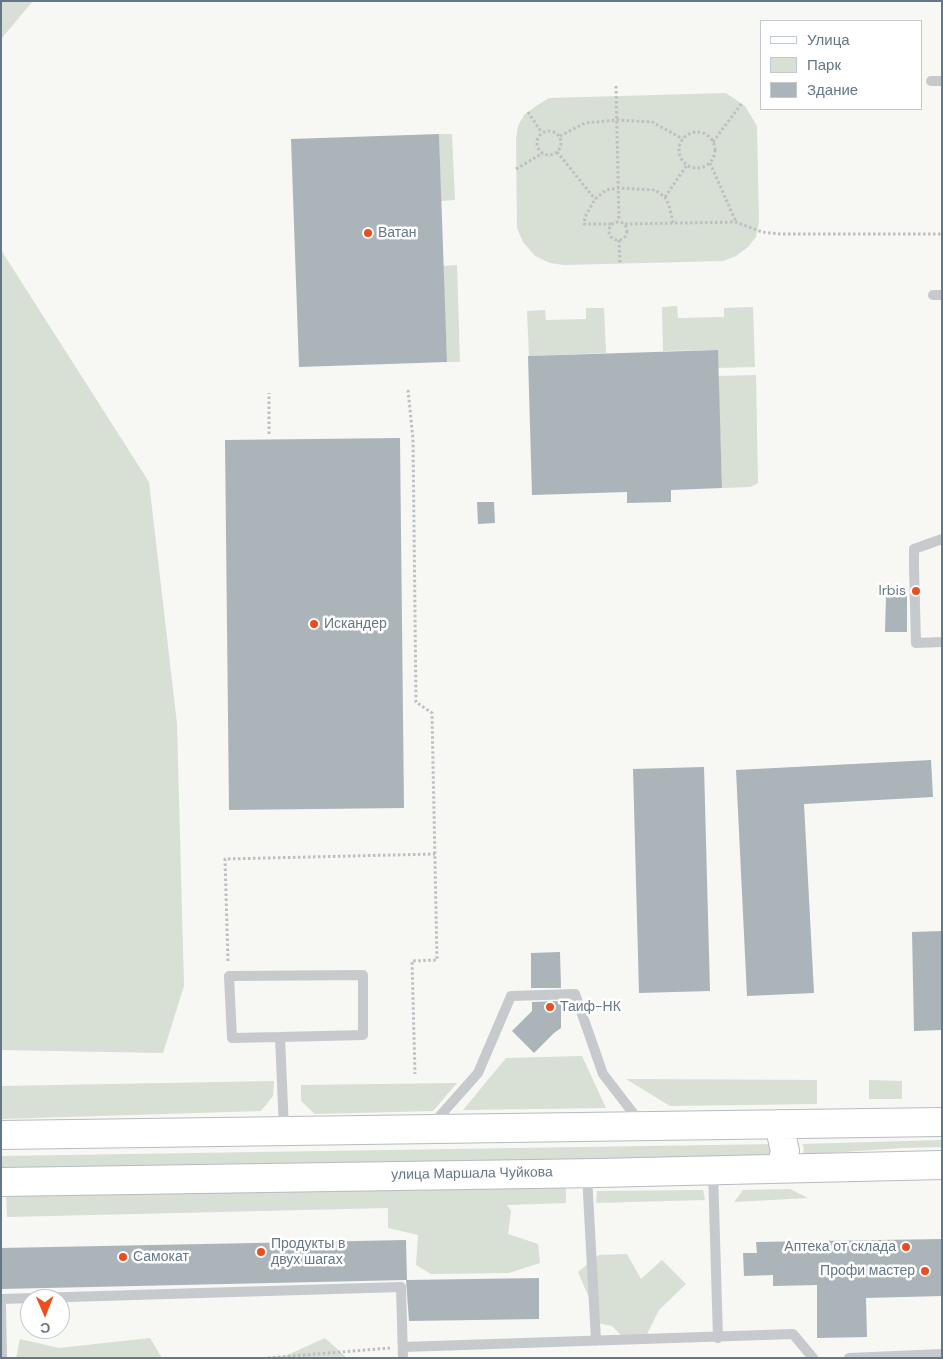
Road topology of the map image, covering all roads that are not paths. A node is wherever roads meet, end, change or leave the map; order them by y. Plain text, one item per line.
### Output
1 (931, 81) dead end
2 (942, 81) edge
3 (942, 539) edge
4 (942, 642) edge
5 (280, 1037) junction
6 (942, 1122) edge
7 (779, 1124) junction
8 (644, 1126) junction
9 (428, 1129) junction
10 (284, 1131) junction
11 (1, 1135) edge
12 (942, 1165) edge
13 (781, 1168) junction
14 (713, 1169) junction
15 (587, 1172) junction
16 (1, 1182) edge
17 (1, 1299) edge
18 (1, 1306) edge
19 (718, 1338) junction
20 (596, 1341) junction
21 (403, 1352) edge
22 (942, 1354) edge
23 (2, 1358) edge
24 (813, 1358) edge
25 (849, 1358) edge

1 - 2 lane
3 - 4 lane
5 - 5 lane
5 - 10 lane
6 - 7 main road
7 - 8 main road
7 - 13 main road
8 - 9 main road
8 - 9 lane
9 - 10 main road
10 - 11 main road
12 - 13 main road, улица Маршала Чуйкова
13 - 14 main road, улица Маршала Чуйкова
14 - 15 main road, улица Маршала Чуйкова
14 - 19 lane
15 - 16 main road, улица Маршала Чуйкова
15 - 20 lane
17 - 21 lane
18 - 23 lane
19 - 20 lane
19 - 24 lane
20 - 21 lane
22 - 25 lane

